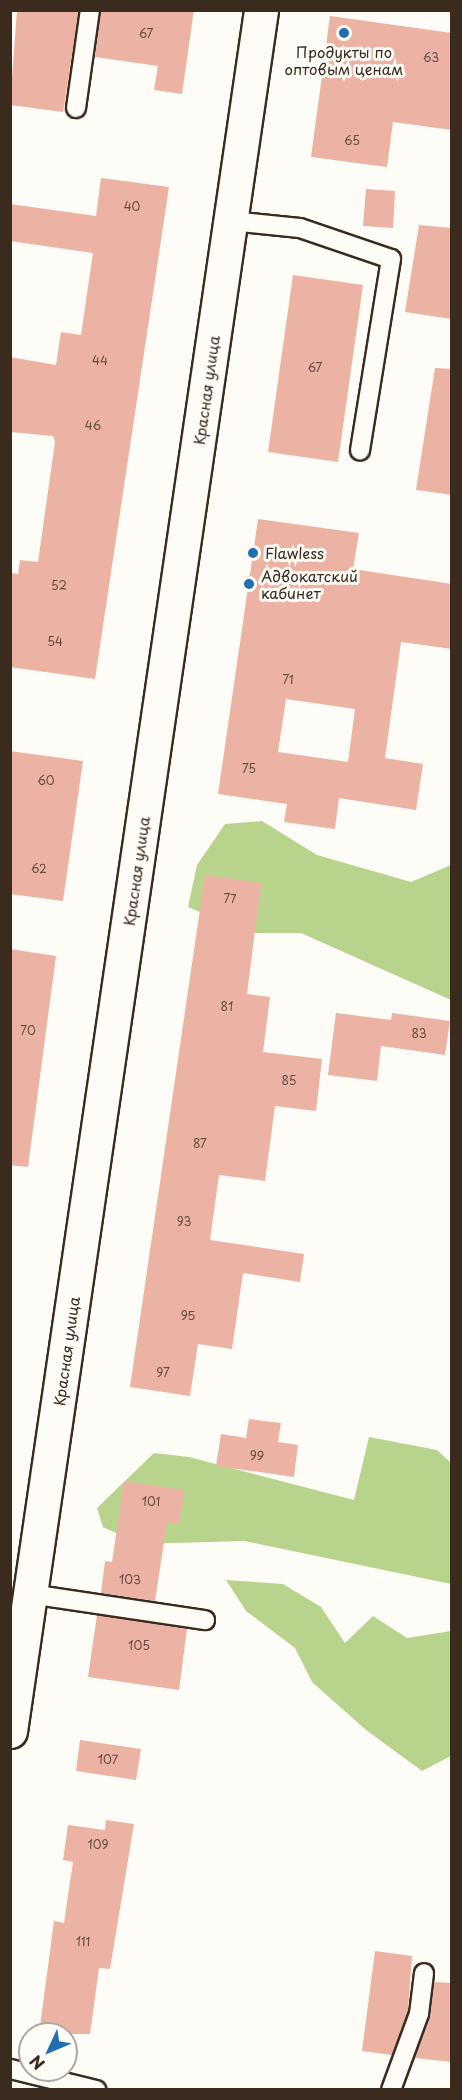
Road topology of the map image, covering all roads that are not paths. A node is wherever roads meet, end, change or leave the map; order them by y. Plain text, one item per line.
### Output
1 (90, 10) edge
2 (261, 10) edge
3 (76, 108) dead end
4 (231, 221) junction
5 (360, 451) dead end
6 (30, 1594) junction
7 (206, 1620) dead end
8 (10, 1731) edge
9 (424, 1973) dead end
10 (10, 2069) edge
11 (96, 2090) edge
12 (391, 2090) edge

1 - 3 lane
2 - 4 street, Красная улица
4 - 5 lane
4 - 6 street, Красная улица
6 - 7 lane
6 - 8 street, Красная улица
9 - 12 lane
10 - 11 lane

